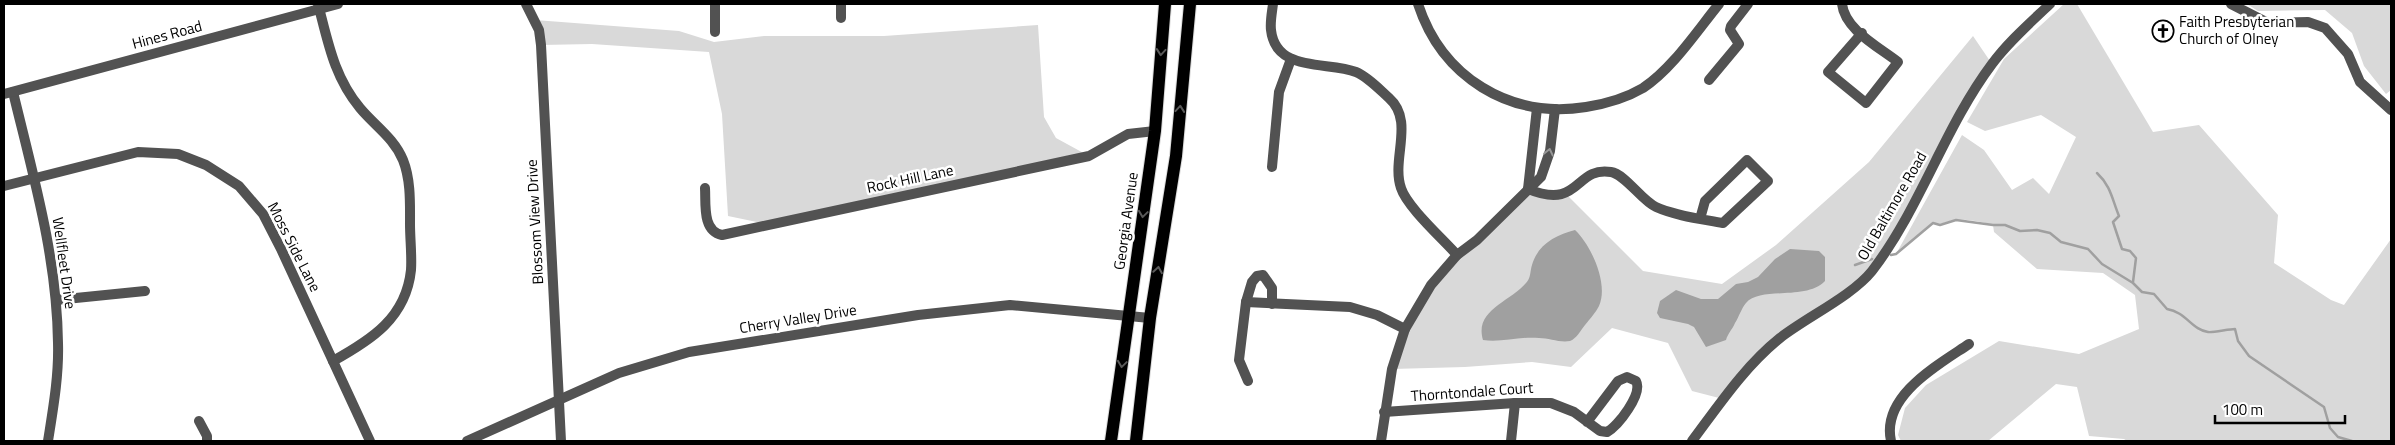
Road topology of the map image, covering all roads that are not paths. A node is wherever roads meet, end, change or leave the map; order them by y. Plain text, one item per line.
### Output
1 (338, 4) edge
2 (526, 4) edge
3 (715, 4) edge
4 (841, 4) edge
5 (1165, 4) edge
6 (1190, 4) edge
7 (1273, 4) edge
8 (1418, 4) edge
9 (1719, 4) edge
10 (1748, 4) edge
11 (1842, 4) edge
12 (2050, 4) edge
13 (2231, 4) edge
14 (319, 6) edge
15 (841, 18) dead end
16 (715, 32) dead end
17 (1862, 33) junction
18 (1290, 60) junction
19 (1709, 80) dead end
20 (8, 93) edge
21 (1537, 108) junction
22 (1555, 109) junction
23 (2391, 110) edge
24 (1155, 131) junction
25 (1272, 167) dead end
26 (34, 177) junction
27 (4, 186) edge
28 (705, 188) dead end
29 (1528, 189) junction
30 (1700, 218) junction
31 (1458, 255) junction
32 (145, 290) dead end
33 (56, 300) junction
34 (1246, 302) junction
35 (1272, 304) junction
36 (1129, 315) junction
37 (1150, 318) junction
38 (1405, 329) junction
39 (1969, 344) dead end
40 (333, 361) junction
41 (1248, 381) dead end
42 (559, 399) junction
43 (1515, 403) junction
44 (1384, 412) junction
45 (199, 421) dead end
46 (1587, 422) junction
47 (48, 441) edge
48 (207, 441) edge
49 (370, 441) edge
50 (467, 441) edge
51 (561, 441) edge
52 (1111, 441) edge
53 (1136, 441) edge
54 (1383, 441) edge
55 (1511, 441) edge
56 (1692, 441) edge
57 (1891, 441) edge

1 - 14 street, Hines Road
2 - 42 street, Blossom View Drive
3 - 16 street
4 - 15 street
5 -> 24 main road, Georgia Avenue
37 -> 6 main road
7 - 18 street
8 - 21 street
9 - 22 street
10 - 19 street
11 - 17 street
12 - 56 street, Old Baltimore Road
13 - 23 street
14 - 20 street, Hines Road
14 - 40 street
17 - 17 street
18 - 25 street
18 - 31 street
20 - 26 street, Wellfleet Drive
21 - 22 street
21 - 29 street
29 -> 22 street
24 - 28 street, Rock Hill Lane
24 -> 36 main road, Georgia Avenue
26 - 27 street, Moss Side Lane
26 - 33 street, Wellfleet Drive
26 - 40 street, Moss Side Lane
29 - 30 street
29 - 31 street
30 - 30 street
31 - 38 street
32 - 33 street
33 - 47 street, Wellfleet Drive
34 - 35 street
34 - 35 street
34 - 41 street
35 - 38 street
36 - 37 street, Cherry Valley Drive
36 - 42 street, Cherry Valley Drive
36 -> 52 main road, Georgia Avenue
37 - 53 main road
38 - 44 street
39 - 57 street
40 - 49 street, Moss Side Lane
42 - 50 street, Cherry Valley Drive
42 - 51 street, Blossom View Drive
43 - 44 street, Thorntondale Court
43 - 46 street, Thorntondale Court
43 - 55 street
44 - 54 street
45 - 48 street
46 - 46 street, Thorntondale Court

